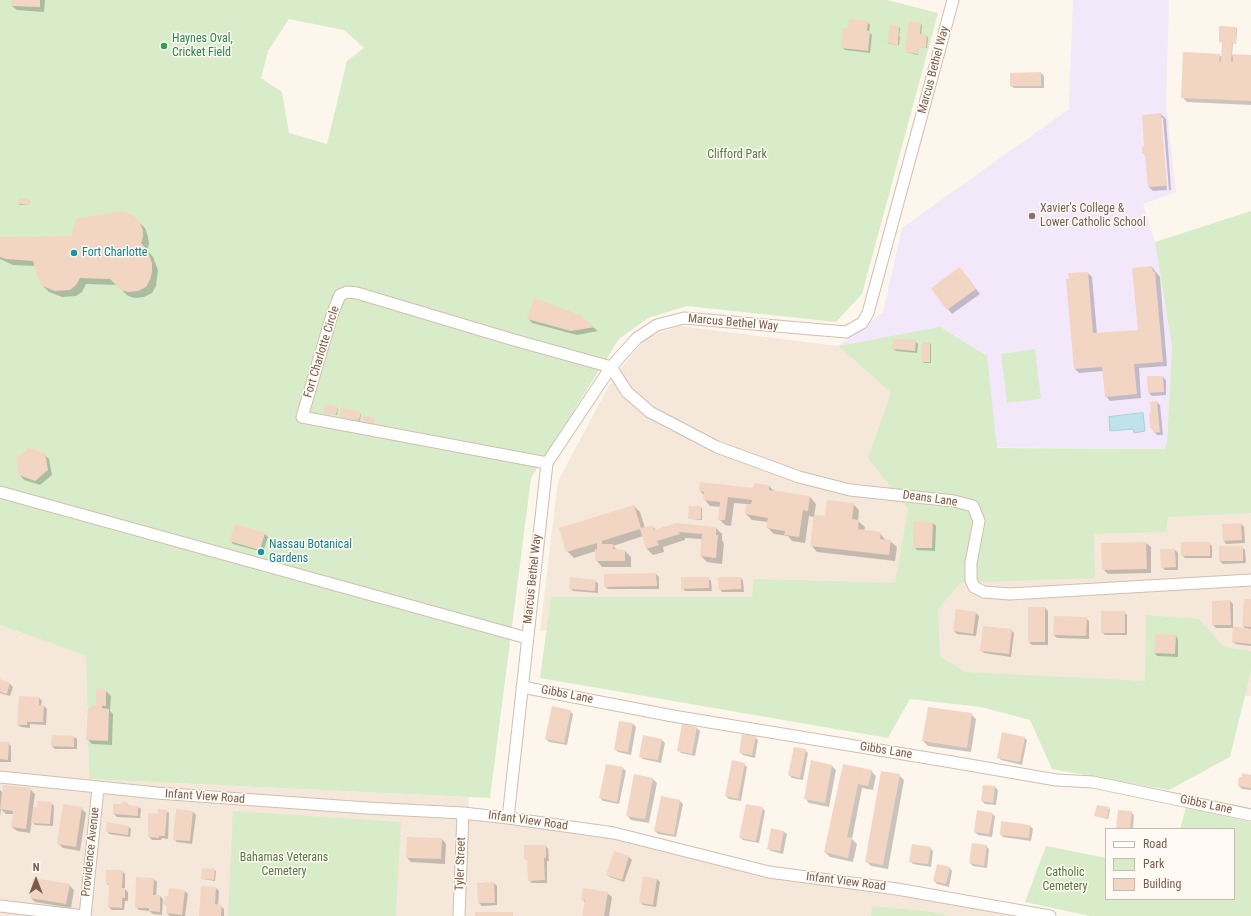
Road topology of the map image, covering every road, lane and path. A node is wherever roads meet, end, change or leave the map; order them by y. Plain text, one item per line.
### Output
1 (953, 0) edge
2 (611, 366) junction
3 (546, 463) junction
4 (0, 492) edge
5 (1251, 580) edge
6 (527, 638) junction
7 (522, 686) junction
8 (0, 777) edge
9 (98, 788) junction
10 (463, 813) junction
11 (1251, 815) edge
12 (508, 818) junction
13 (0, 906) edge
14 (84, 916) edge
15 (459, 916) edge
16 (1050, 916) edge

1 - 2 street, Marcus Bethel Way
2 - 3 street, Marcus Bethel Way
2 - 3 street, Fort Charlotte Circle
2 - 5 street, Deans Lane
3 - 6 street, Marcus Bethel Way
4 - 6 street
6 - 7 street, Marcus Bethel Way
7 - 11 street, Gibbs Lane
7 - 12 street, Marcus Bethel Way
8 - 9 street, Infant View Road
9 - 10 street, Infant View Road
9 - 14 street, Providence Avenue
10 - 12 street, Infant View Road
10 - 15 street, Tyler Street
12 - 16 street, Infant View Road
13 - 14 street

